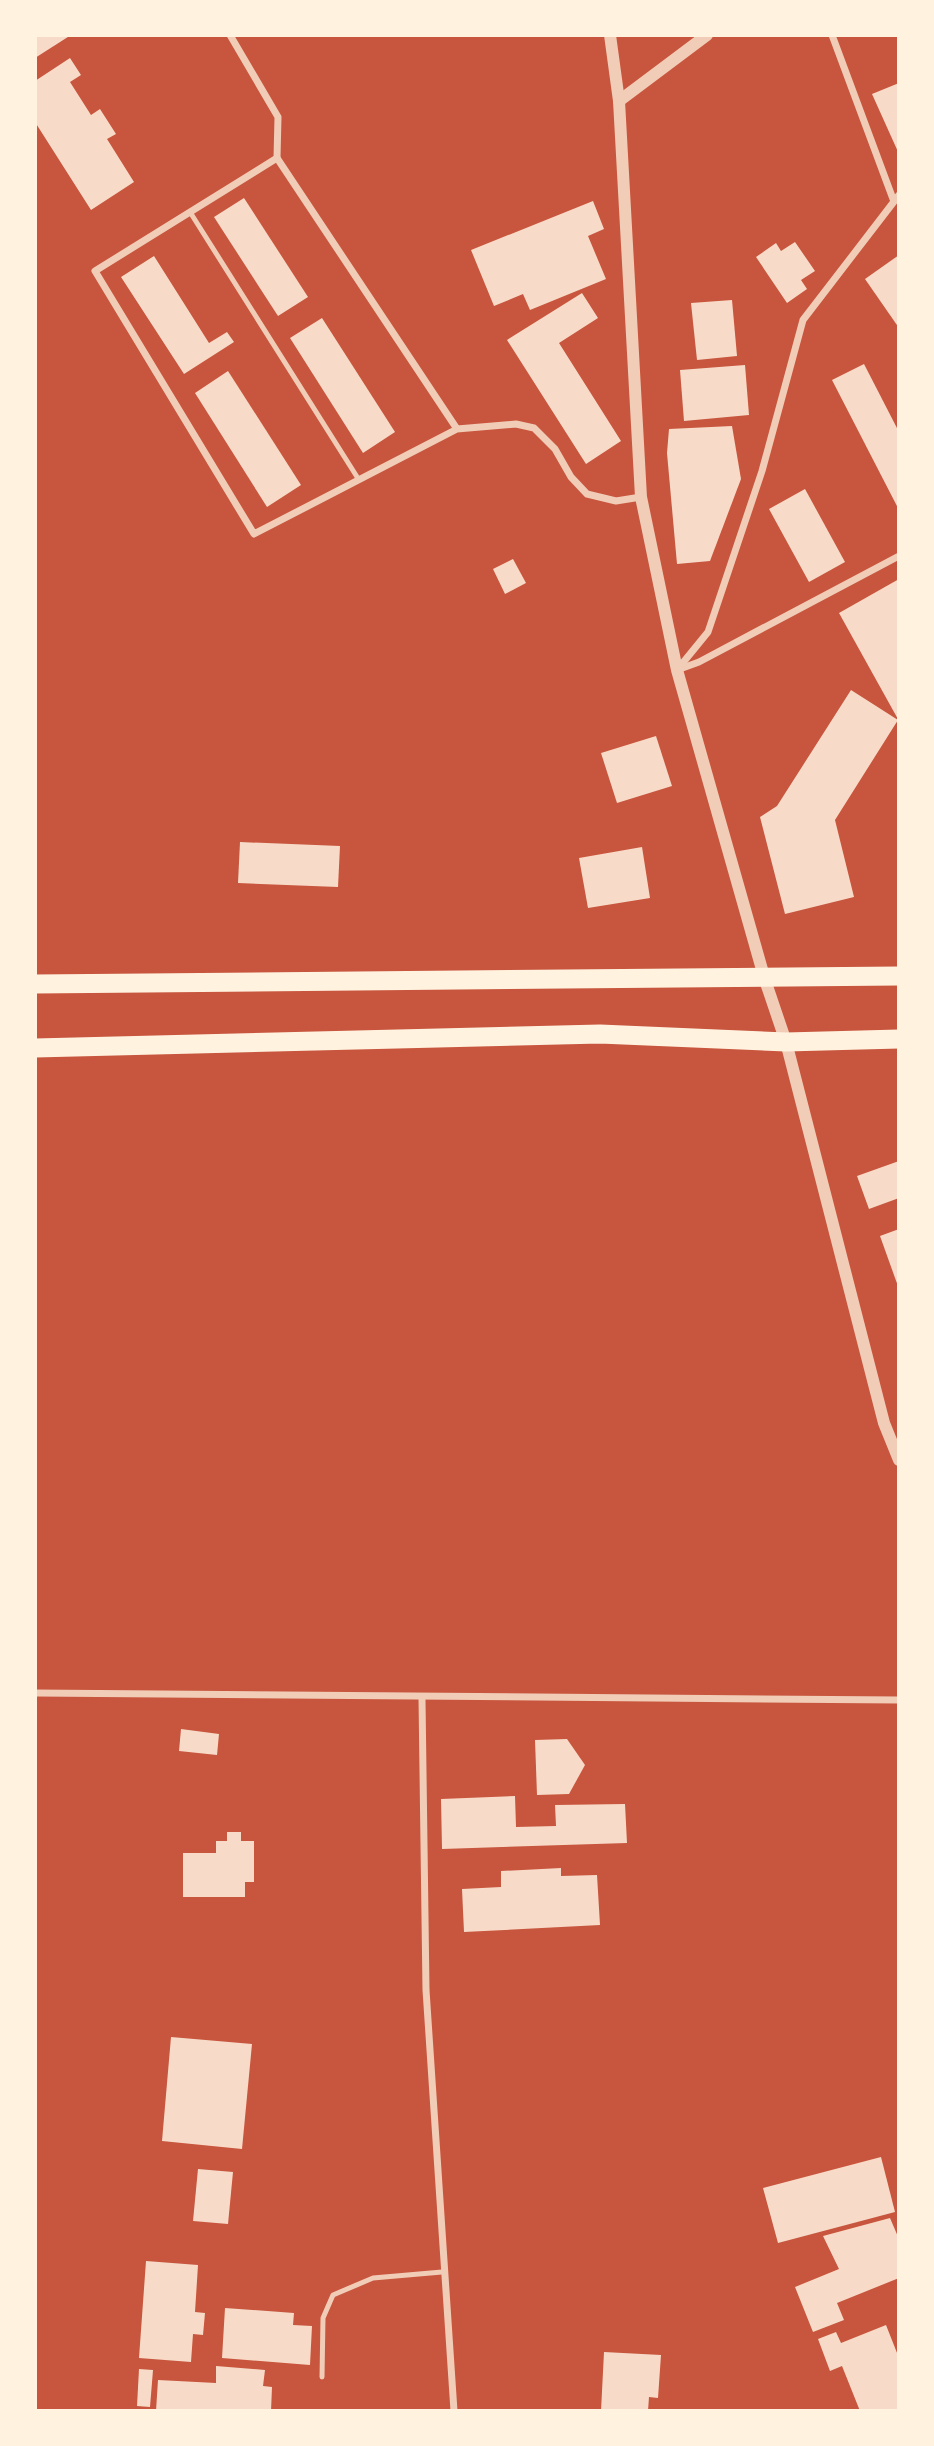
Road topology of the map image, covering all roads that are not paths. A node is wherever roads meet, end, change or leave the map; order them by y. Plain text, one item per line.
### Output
1 (230, 35) edge
2 (610, 35) edge
3 (707, 35) edge
4 (832, 35) edge
5 (618, 101) junction
6 (277, 158) junction
7 (896, 197) edge
8 (190, 212) junction
9 (457, 429) junction
10 (359, 480) junction
11 (641, 497) junction
12 (899, 556) edge
13 (677, 670) junction
14 (899, 976) edge
15 (765, 980) junction
16 (35, 984) edge
17 (899, 1039) edge
18 (786, 1042) junction
19 (35, 1048) edge
20 (899, 1460) edge
21 (35, 1693) edge
22 (422, 1699) junction
23 (899, 1700) edge
24 (442, 2272) junction
25 (322, 2377) dead end
26 (454, 2411) edge

1 - 6 street
2 - 5 street
3 - 5 street
4 - 7 street
5 - 11 street
6 - 8 street
6 - 9 street
7 - 13 street
8 - 10 lane
8 - 10 street
9 - 10 street
9 - 11 street
11 - 13 street
12 - 13 street
13 - 15 street
14 - 15 highway
15 - 16 highway
15 - 18 street
17 - 18 highway
18 - 19 highway
18 - 20 street
21 - 22 street
22 - 23 street
22 - 24 street
24 - 25 lane
24 - 26 street

